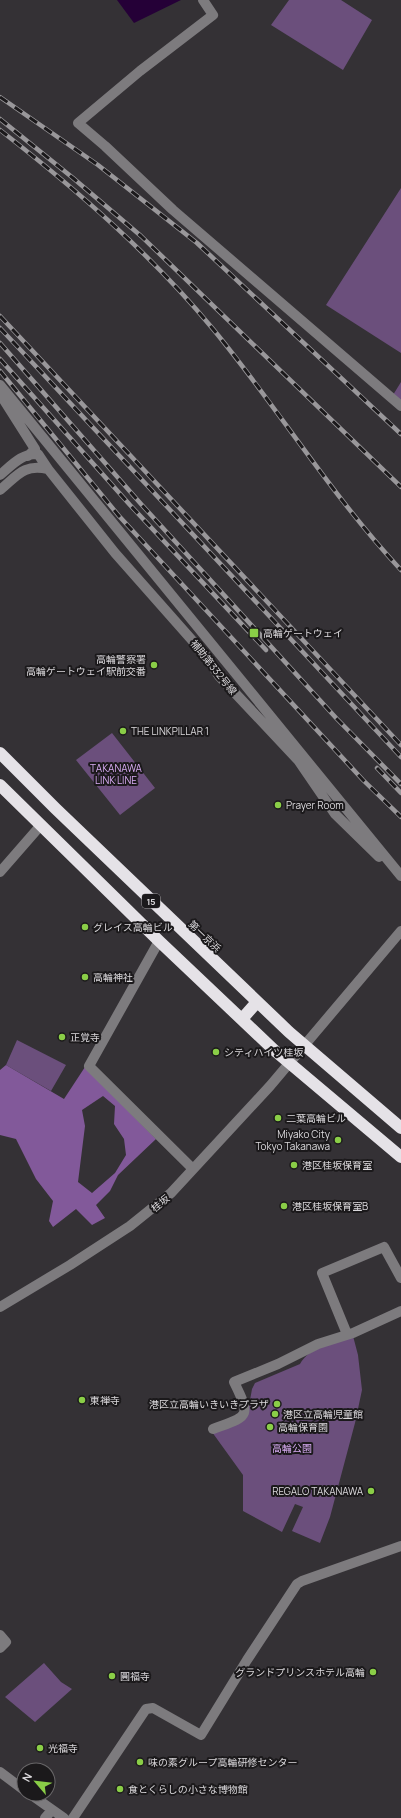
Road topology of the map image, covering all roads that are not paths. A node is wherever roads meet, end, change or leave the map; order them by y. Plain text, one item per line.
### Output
1 (205, 3) edge
2 (0, 385) edge
3 (0, 393) edge
4 (401, 406) edge
5 (48, 469) junction
6 (0, 475) edge
7 (0, 479) edge
8 (0, 490) edge
9 (0, 754) edge
10 (0, 784) edge
11 (41, 825) junction
12 (0, 872) edge
13 (401, 876) edge
14 (401, 930) edge
15 (159, 941) junction
16 (257, 1002) junction
17 (242, 1019) junction
18 (304, 1047) junction
19 (290, 1063) junction
20 (401, 1128) edge
21 (401, 1157) edge
22 (193, 1170) junction
23 (401, 1278) edge
24 (0, 1307) edge
25 (401, 1311) edge
26 (347, 1334) junction
27 (213, 1429) dead end
28 (401, 1546) edge
29 (0, 1635) edge
30 (0, 1648) edge
31 (0, 1772) edge
32 (16, 1784) edge
33 (41, 1802) edge
34 (52, 1810) junction
35 (45, 1818) edge
36 (64, 1818) edge
37 (73, 1818) edge

1 - 4 street
2 - 13 street
3 - 7 street
5 - 6 street, 補助第332号線
5 - 8 street
5 - 13 street, 補助第332号線
9 - 16 highway, 第一京浜 / 15
10 - 11 highway, 15
11 - 12 street
11 - 15 highway, 15
14 - 18 street, 桂坂
15 - 17 highway, 15
15 - 22 street
16 - 17 highway
16 - 18 highway, 第一京浜 / 15
17 - 19 highway, 15
18 - 19 street, 桂坂
18 - 20 highway, 第一京浜 / 15
19 - 21 highway, 15
19 - 22 street, 桂坂
22 - 24 street, 桂坂
23 - 26 street
25 - 26 street
26 - 27 street
28 - 37 street
29 - 30 street
31 - 32 street
33 - 34 street
34 - 35 street
34 - 36 street

